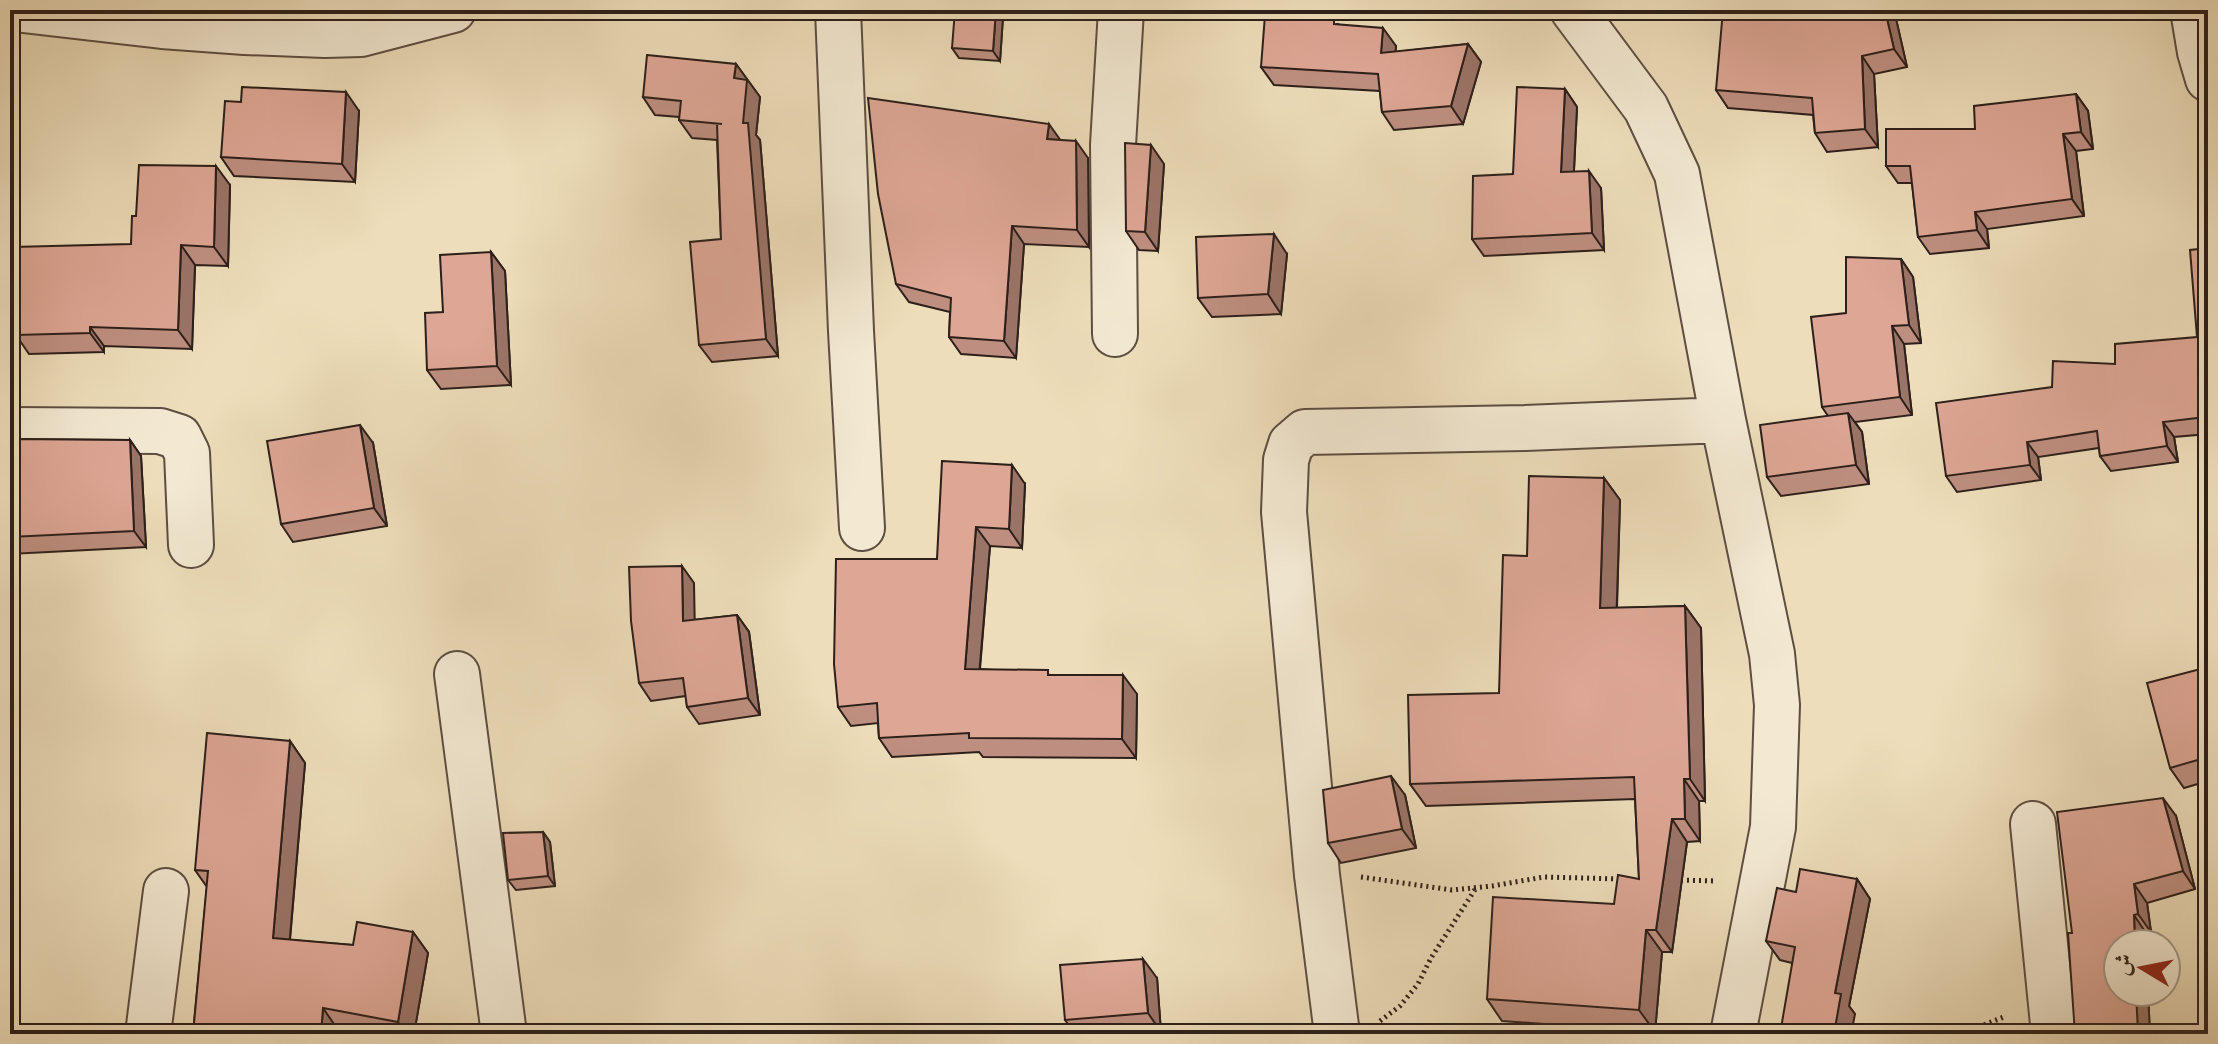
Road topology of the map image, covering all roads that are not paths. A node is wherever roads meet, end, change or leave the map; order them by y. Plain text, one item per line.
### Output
1 (23, 10) edge
2 (453, 10) edge
3 (838, 10) edge
4 (1121, 10) edge
5 (1543, 10) edge
6 (1575, 10) edge
7 (2193, 10) edge
8 (2208, 79) edge
9 (1115, 334) dead end
10 (1723, 420) junction
11 (10, 430) edge
12 (862, 528) dead end
13 (191, 545) dead end
14 (457, 674) dead end
15 (2033, 824) dead end
16 (166, 891) dead end
17 (1356, 1029) edge
18 (148, 1034) edge
19 (504, 1034) edge
20 (1733, 1034) edge
21 (2054, 1034) edge

1 - 2 street
3 - 12 street
4 - 9 street
5 - 6 street
6 - 10 street
7 - 8 street
10 - 17 street
10 - 20 street
11 - 13 street
14 - 19 street
15 - 21 street
16 - 18 street

